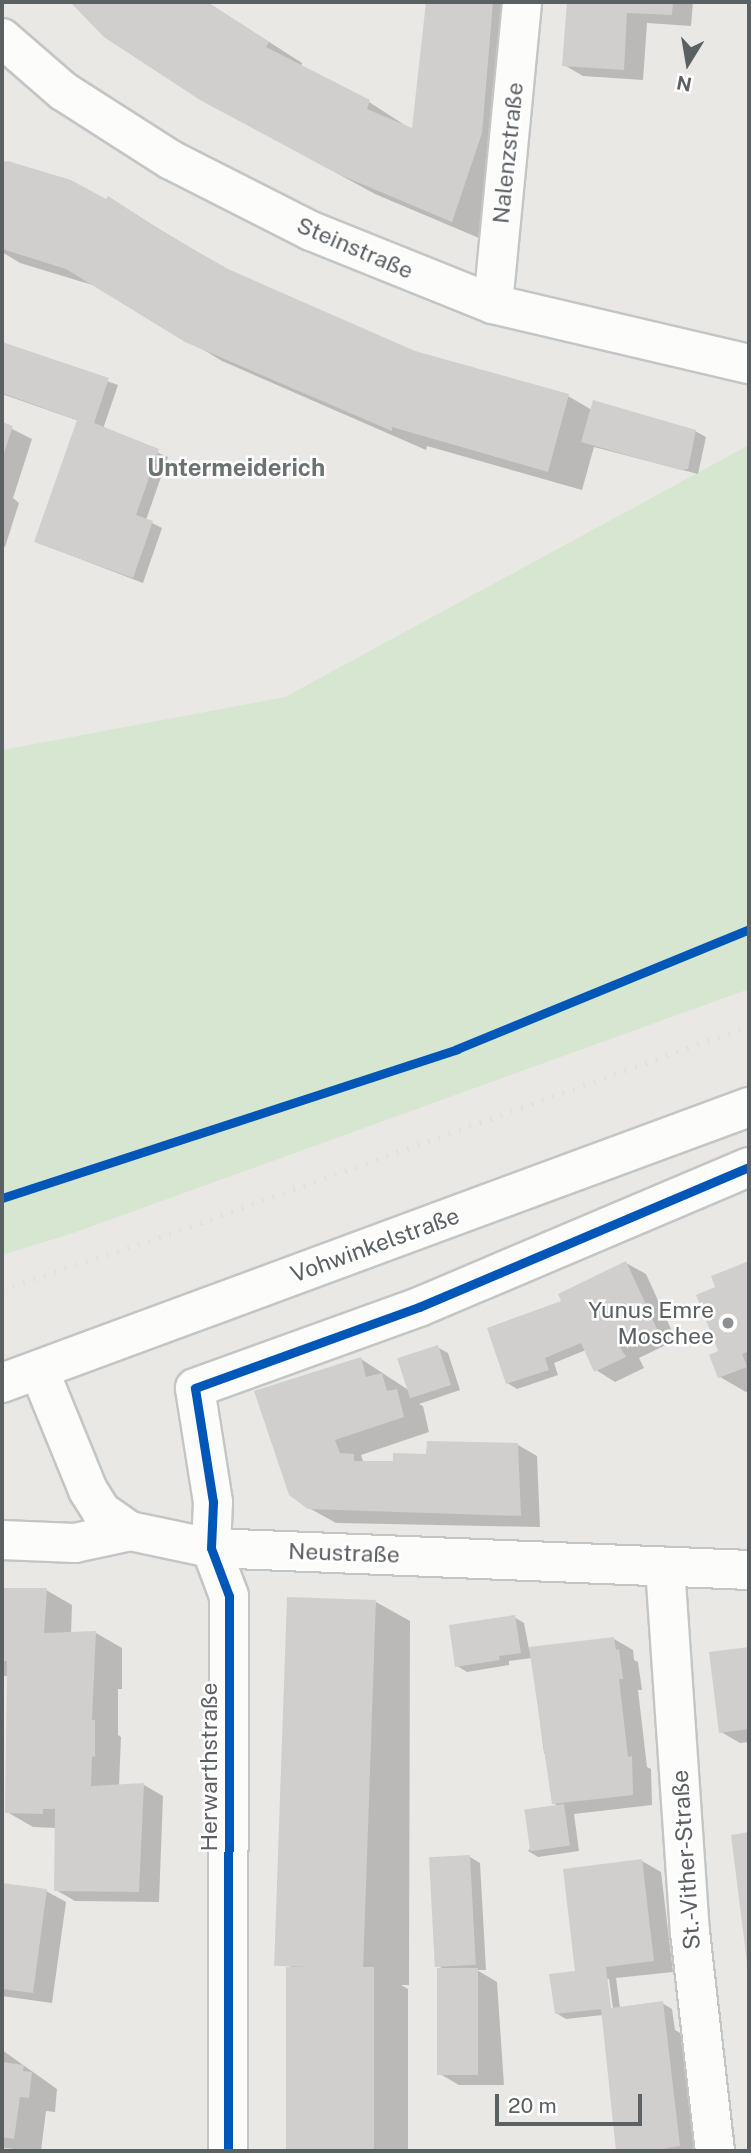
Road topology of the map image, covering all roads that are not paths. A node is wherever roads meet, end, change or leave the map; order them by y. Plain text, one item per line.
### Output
1 (522, 2) edge
2 (2, 38) edge
3 (493, 304) junction
4 (749, 364) edge
5 (749, 1107) edge
6 (749, 1167) edge
7 (39, 1370) junction
8 (2, 1383) edge
9 (130, 1531) junction
10 (2, 1540) edge
11 (211, 1548) junction
12 (666, 1567) junction
13 (749, 1570) edge
14 (228, 2151) edge
15 (715, 2151) edge

1 - 3 street, Nalenzstraße
2 - 3 street, Steinstraße
3 - 4 street, Steinstraße
5 - 7 street, Vohwinkelstraße
6 - 11 street, Herwarthstraße
7 - 8 street, Vohwinkelstraße
7 - 9 street, Neustraße
9 - 10 street
9 - 11 street, Neustraße
11 - 12 street, Neustraße
11 - 14 street, Herwarthstraße
12 - 13 street, Neustraße
12 - 15 street, St.-Vither-Straße

